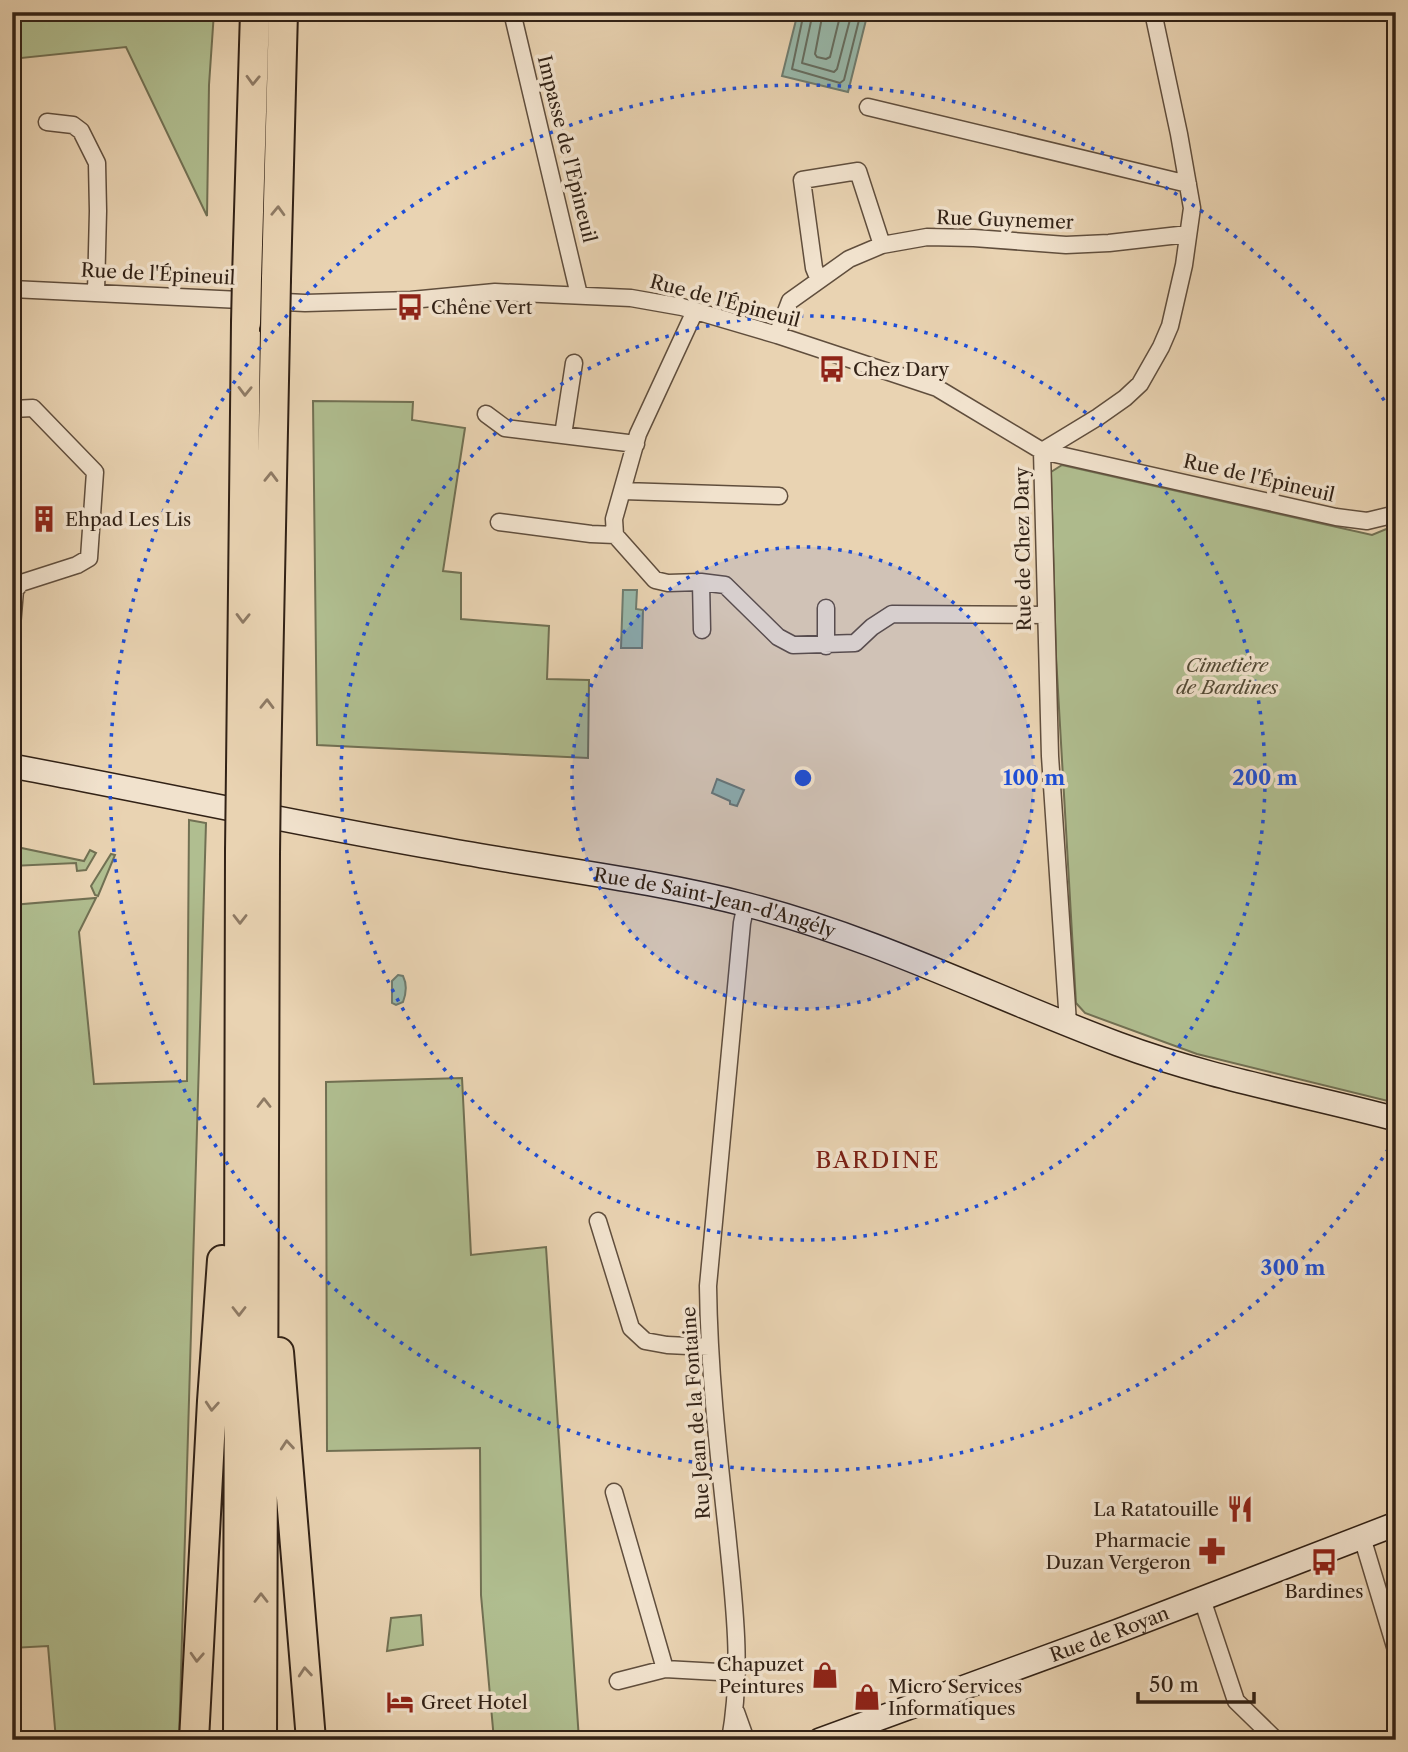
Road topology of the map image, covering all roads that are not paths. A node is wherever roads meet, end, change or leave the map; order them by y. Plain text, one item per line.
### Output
1 (255, 12) edge
2 (283, 12) edge
3 (512, 12) edge
4 (1153, 12) edge
5 (867, 107) dead end
6 (47, 122) dead end
7 (1188, 184) junction
8 (1188, 234) junction
9 (882, 245) junction
10 (819, 280) junction
11 (12, 289) edge
12 (96, 292) junction
13 (579, 295) junction
14 (695, 311) junction
15 (777, 335) junction
16 (574, 363) dead end
17 (12, 409) edge
18 (486, 414) dead end
19 (563, 435) junction
20 (636, 444) junction
21 (1042, 451) junction
22 (623, 491) junction
23 (779, 496) dead end
24 (1396, 514) edge
25 (499, 522) dead end
26 (615, 535) junction
27 (701, 582) junction
28 (826, 608) dead end
29 (1046, 615) junction
30 (12, 626) edge
31 (702, 630) dead end
32 (826, 646) junction
33 (12, 766) edge
34 (254, 770) junction
35 (253, 853) junction
36 (746, 904) junction
37 (1069, 1023) junction
38 (1396, 1119) edge
39 (264, 1171) junction
40 (239, 1194) junction
41 (598, 1221) dead end
42 (709, 1347) junction
43 (614, 1492) dead end
44 (1396, 1524) edge
45 (1362, 1537) junction
46 (1202, 1599) junction
47 (1396, 1650) edge
48 (665, 1669) junction
49 (737, 1673) junction
50 (618, 1681) dead end
51 (735, 1710) junction
52 (194, 1740) edge
53 (238, 1740) edge
54 (262, 1740) edge
55 (311, 1740) edge
56 (730, 1740) edge
57 (746, 1740) edge
58 (820, 1740) edge
59 (1276, 1740) edge

1 -> 34 highway, bridge
34 -> 2 highway, bridge
3 - 13 street, Impasse de l'Epineuil
4 - 7 street, Rue de Chez Dary
5 - 7 street
6 - 12 street
7 - 8 street, Rue de Chez Dary
8 - 9 street, Rue Guynemer
8 - 21 street, Rue de Chez Dary
9 - 10 street, Rue Guynemer
9 - 10 street
10 - 15 street, Rue Guynemer
11 - 12 street, Rue de l'Épineuil
12 - 13 street, Rue de l'Épineuil
13 - 14 street, Rue de l'Épineuil
14 - 15 street, Rue de l'Épineuil
14 - 20 street
15 - 21 street, Rue de l'Épineuil
16 - 19 street
17 - 30 street
18 - 19 street
19 - 20 street
20 - 22 street
21 - 24 street, Rue de l'Épineuil
21 - 29 street, Rue de Chez Dary
22 - 23 street
22 - 26 street
25 - 26 street
26 - 27 street
27 - 31 street
27 - 32 street
28 - 32 street
29 - 32 street
29 - 37 street, Rue de Chez Dary
33 - 36 main road, Rue de Saint-Jean-d'Angély
34 - 35 highway, bridge
39 -> 35 highway
35 -> 40 highway
36 - 37 main road, Rue de Saint-Jean-d'Angély
36 - 42 street, Rue Jean de la Fontaine
37 - 38 main road, Rue de Saint-Jean-d'Angély
54 -> 39 highway
55 -> 39 highway
40 -> 52 highway
40 -> 53 highway
41 - 42 street
42 - 49 street, Rue Jean de la Fontaine
43 - 48 street
44 - 45 main road, Rue de Royan
45 - 46 main road, Rue de Royan
45 - 47 street
46 - 58 main road, Rue de Royan
46 - 59 street
48 - 49 street
48 - 50 street
49 - 51 street, Rue Jean de la Fontaine
51 - 56 street, Rue Jean de la Fontaine
51 - 57 street, Rue Jean de la Fontaine

